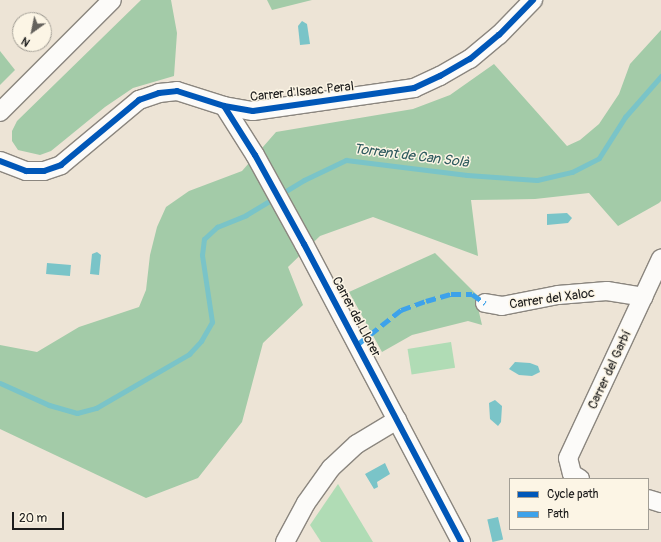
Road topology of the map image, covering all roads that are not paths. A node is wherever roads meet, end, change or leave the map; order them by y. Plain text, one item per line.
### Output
1 (112, 0) edge
2 (534, 0) edge
3 (224, 106) junction
4 (0, 112) edge
5 (0, 161) edge
6 (661, 259) edge
7 (644, 297) junction
8 (485, 303) dead end
9 (398, 420) junction
10 (578, 478) edge
11 (649, 499) edge
12 (661, 503) edge
13 (285, 542) edge
14 (461, 542) edge

1 - 4 street
2 - 3 street, Carrer d'Isaac Peral
3 - 5 street, Carrer d'Isaac Peral
3 - 9 street, Carrer del Llorer
6 - 7 street, Carrer del Garbí
7 - 8 street, Carrer del Xaloc
7 - 10 street, Carrer del Garbí
9 - 13 street
9 - 14 street, Carrer del Llorer
11 - 12 street

